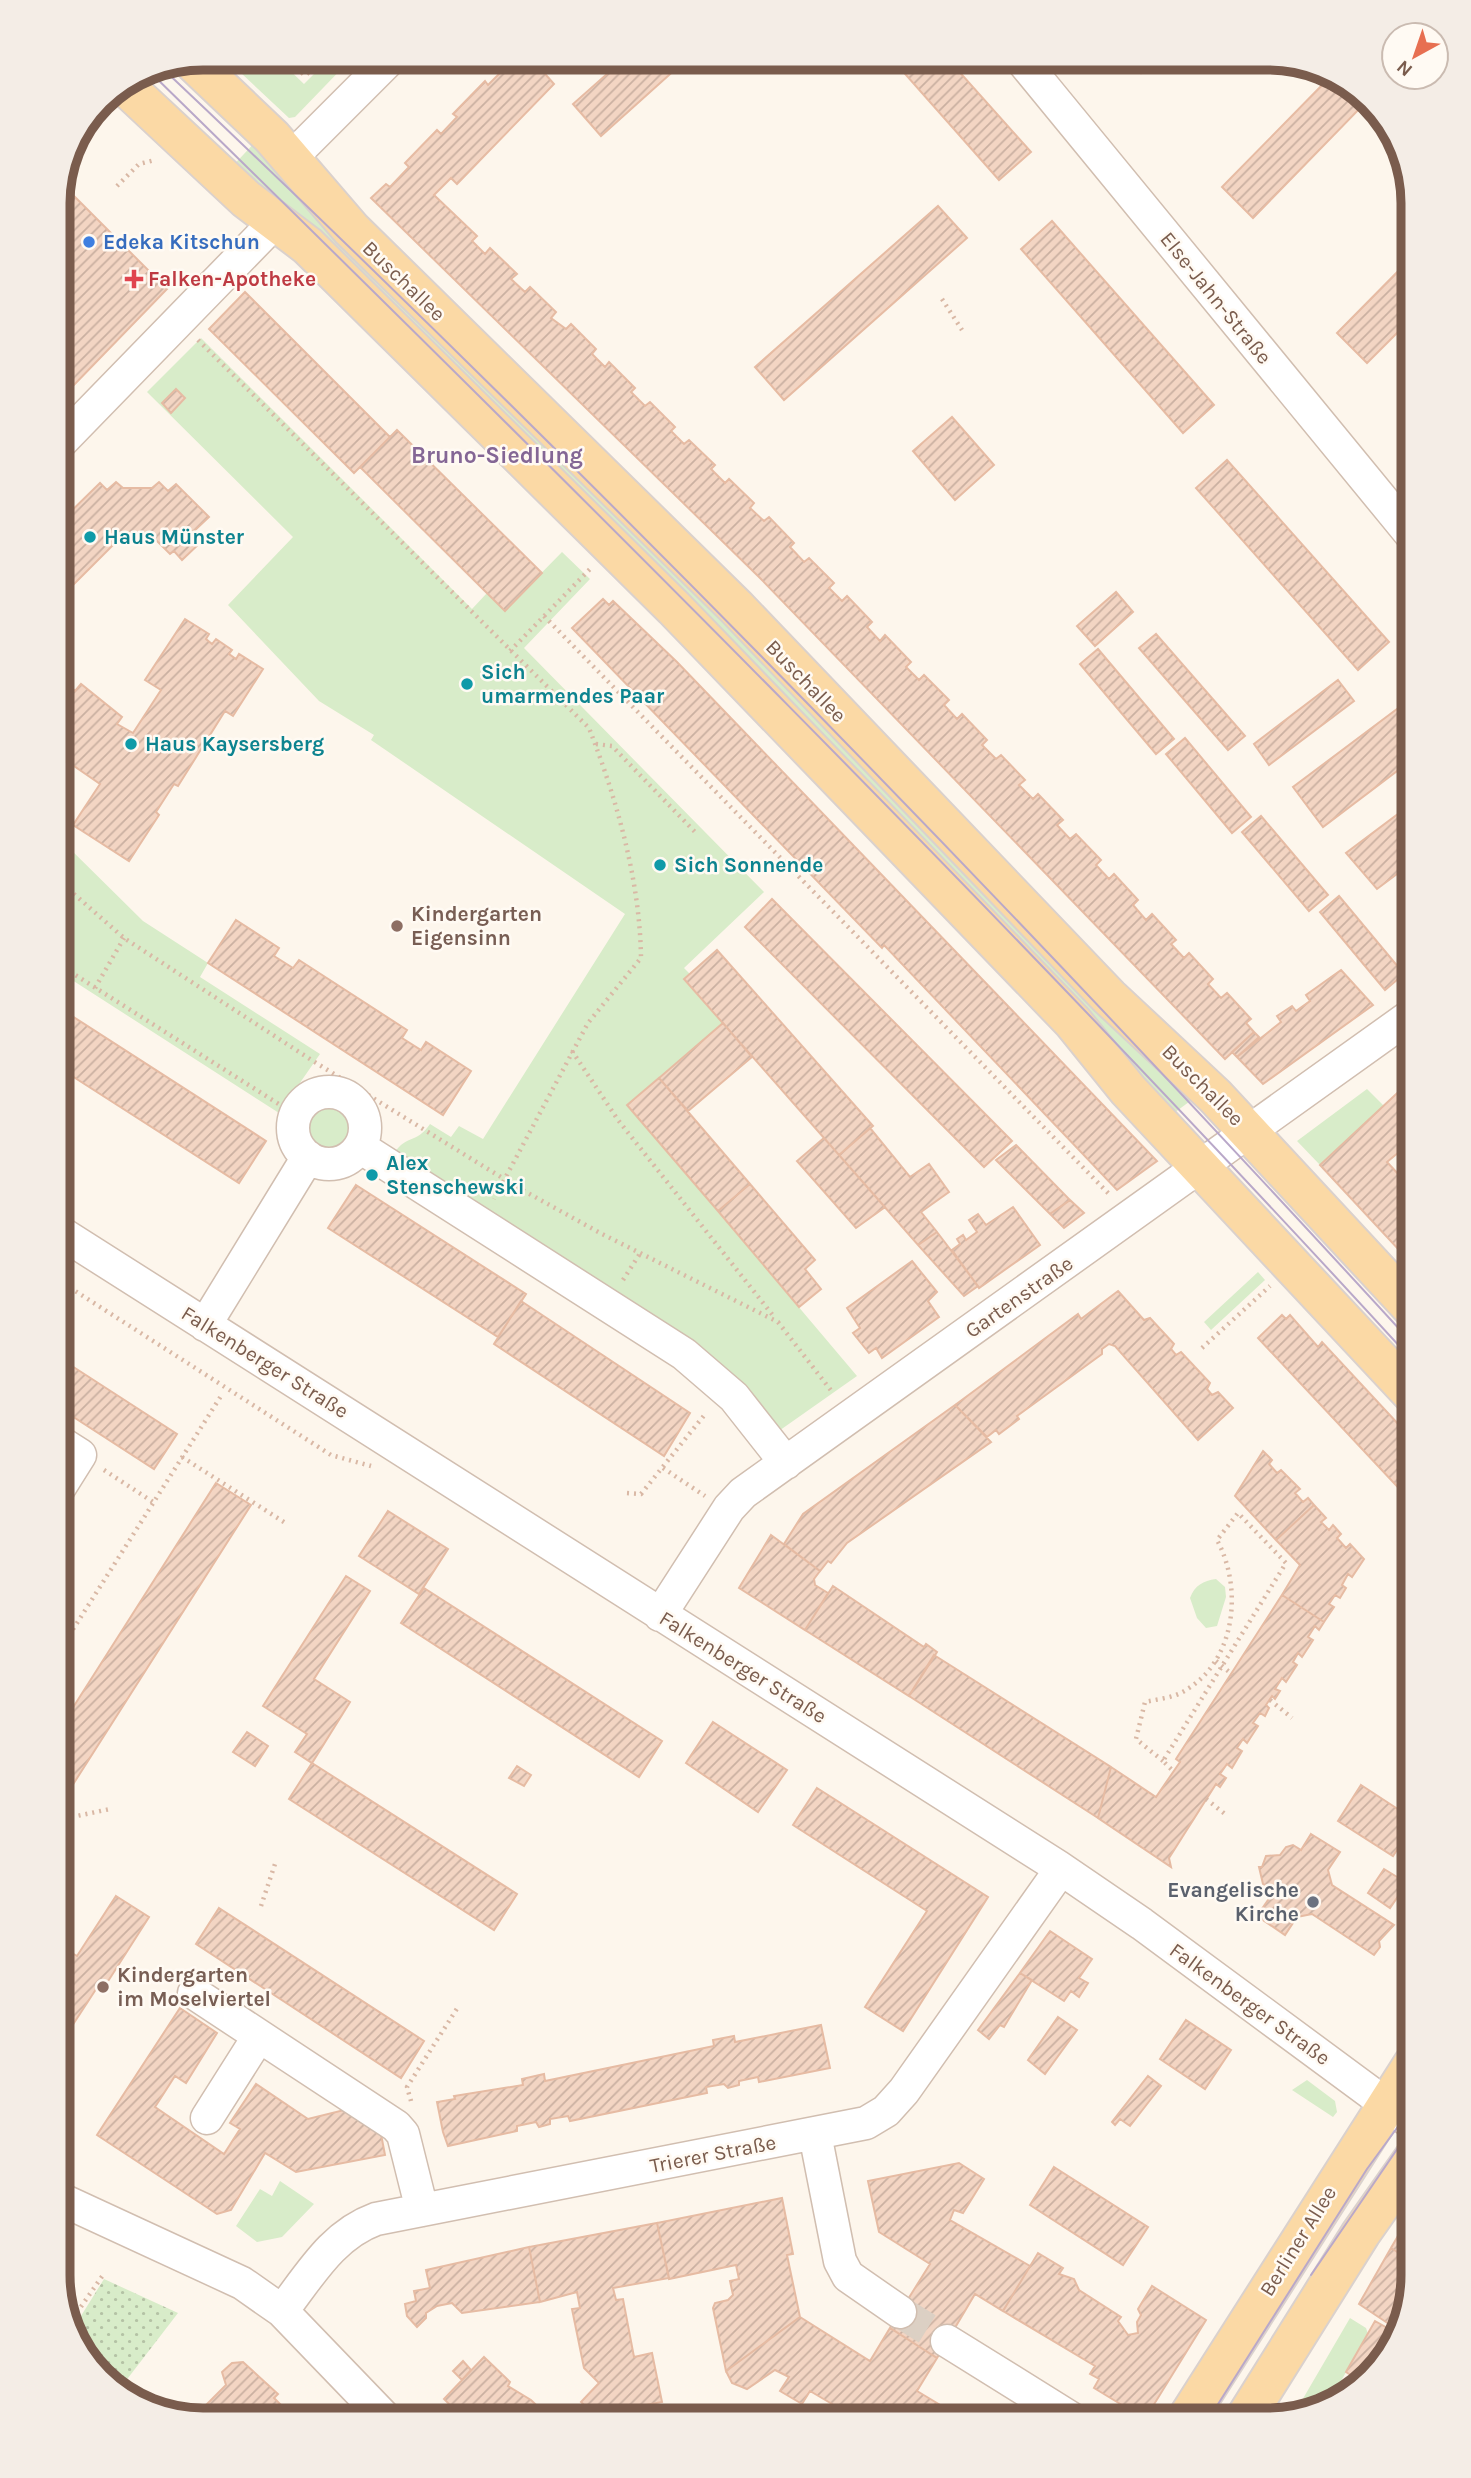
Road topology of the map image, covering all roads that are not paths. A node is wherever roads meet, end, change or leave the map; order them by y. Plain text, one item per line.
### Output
1 (201, 70) edge
2 (379, 70) edge
3 (1030, 70) edge
4 (131, 91) edge
5 (291, 158) junction
6 (274, 223) junction
7 (70, 433) edge
8 (1401, 522) edge
9 (1401, 1023) edge
10 (1249, 1133) junction
11 (360, 1147) junction
12 (308, 1157) junction
13 (1201, 1167) junction
14 (70, 1239) edge
15 (1401, 1296) edge
16 (205, 1325) junction
17 (1401, 1382) edge
18 (786, 1463) junction
19 (660, 1615) junction
20 (1061, 1869) junction
21 (194, 1993) dead end
22 (259, 2036) junction
23 (1400, 2114) edge
24 (207, 2118) dead end
25 (815, 2134) junction
26 (1401, 2176) edge
27 (70, 2203) edge
28 (422, 2210) junction
29 (282, 2311) junction
30 (900, 2312) tunnel mouth
31 (947, 2342) tunnel mouth
32 (375, 2408) edge
33 (1054, 2408) edge
34 (1194, 2408) edge
35 (1252, 2408) edge

1 - 5 main road, Buschallee
2 - 5 street
3 - 8 street, Else-Jahn-Straße
4 - 6 main road, Buschallee
5 - 10 main road, Buschallee
6 - 7 street
6 - 13 main road, Buschallee
9 - 10 street, Gartenstraße
10 - 13 street, Gartenstraße
10 - 15 main road, Buschallee
11 - 12 street
11 - 12 street
11 - 18 street
12 - 16 street
13 - 17 main road, Buschallee
13 - 18 street, Gartenstraße
14 - 16 street, Falkenberger Straße
16 - 19 street, Falkenberger Straße
18 - 19 street, Gartenstraße
19 - 20 street, Falkenberger Straße
20 - 23 street, Falkenberger Straße
20 - 25 street, Trierer Straße
21 - 22 street
22 - 24 street
22 - 28 street
23 - 34 main road, Berliner Allee
25 - 28 street, Trierer Straße
25 - 30 street
26 - 35 main road
27 - 29 street
28 - 29 street, Trierer Straße
29 - 32 street
31 - 33 street

